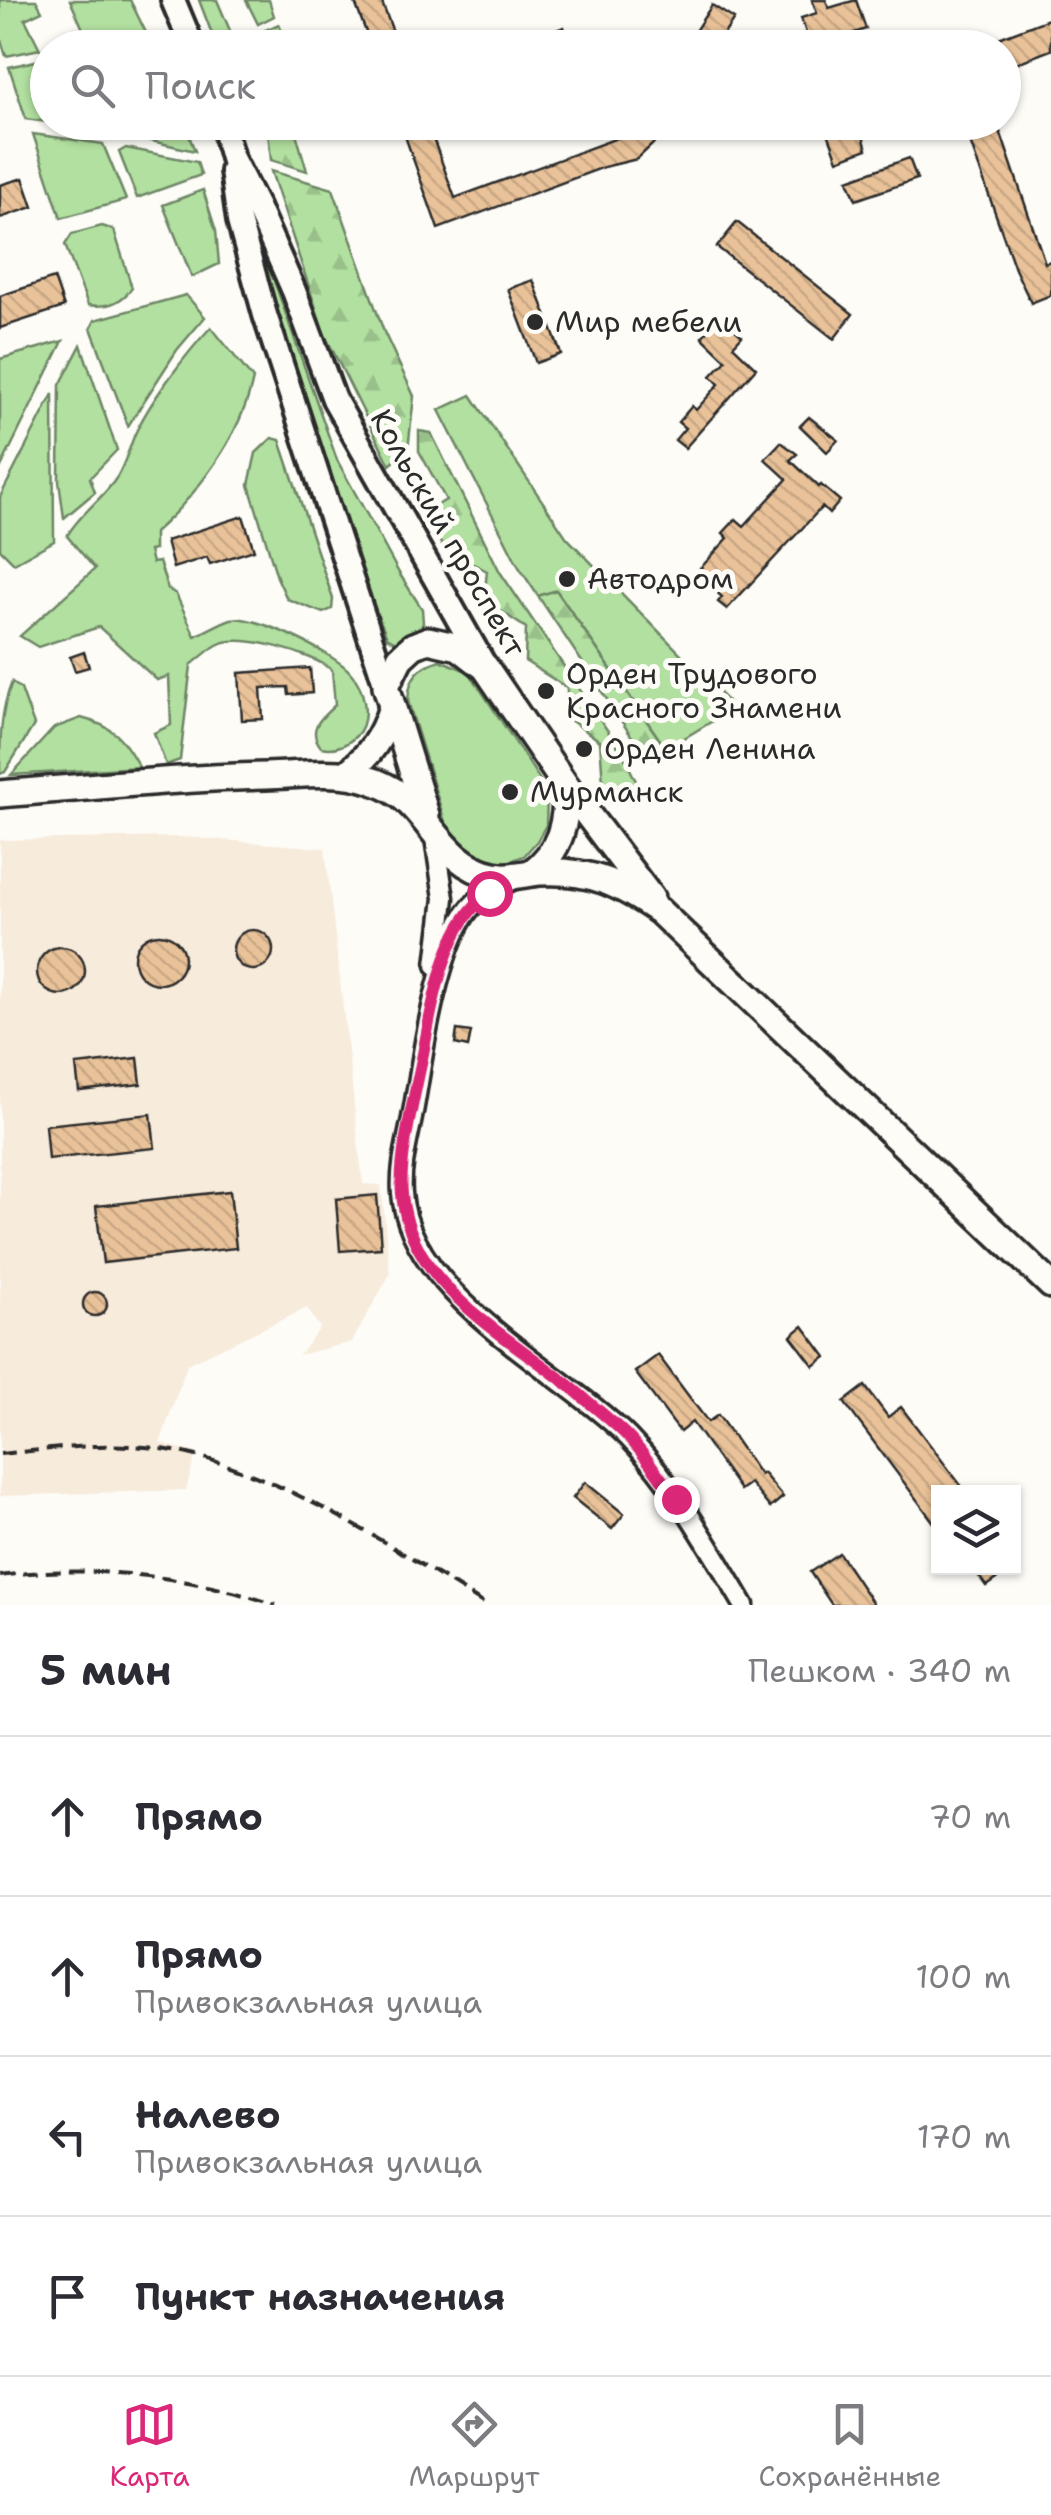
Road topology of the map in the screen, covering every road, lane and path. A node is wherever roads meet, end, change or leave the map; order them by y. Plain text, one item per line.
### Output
1 (173, 0) edge
2 (186, 30) edge
3 (227, 140) edge
4 (232, 158) junction
5 (485, 667) junction
6 (389, 698) junction
7 (348, 773) junction
8 (566, 786) junction
9 (0, 794) edge
10 (433, 832) junction
11 (524, 875) junction
12 (660, 910) junction
13 (430, 1019) junction
14 (1051, 1285) edge
15 (744, 1605) edge

1 - 2 main road
3 - 4 main road, Кольский проспект
4 - 5 main road, Кольский проспект
4 - 6 main road, Кольский проспект
5 - 6 highway
5 - 8 highway, Кольский проспект
6 - 7 highway
6 - 10 highway, Кольский проспект
7 - 9 highway
7 - 10 highway
8 - 11 highway
8 - 12 highway, Кольский проспект
10 - 11 highway
10 - 13 street
11 - 12 highway
11 - 13 street
12 - 14 highway
13 - 15 street

